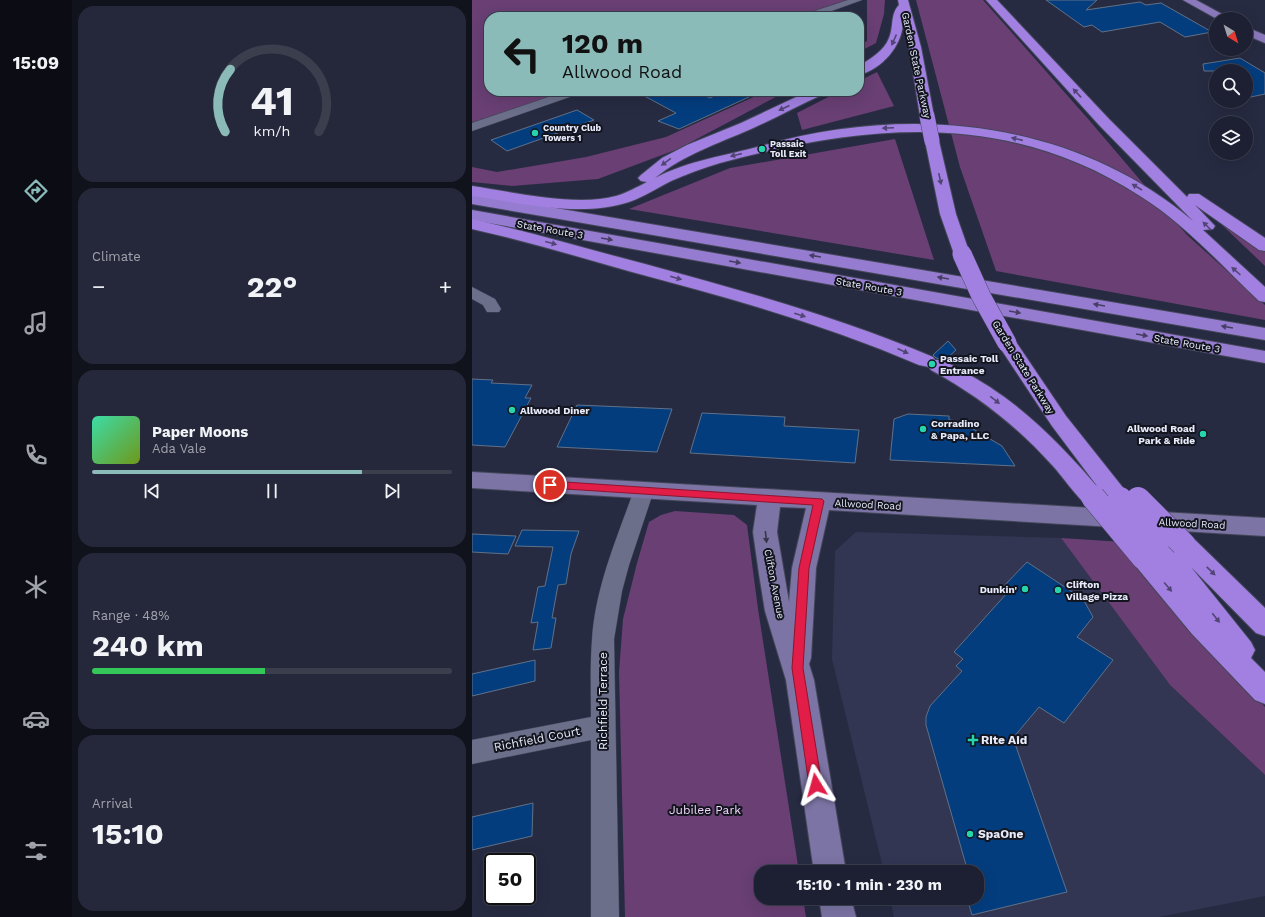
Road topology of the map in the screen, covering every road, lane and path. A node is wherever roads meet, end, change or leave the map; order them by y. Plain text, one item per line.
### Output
1 (857, 0) edge
2 (991, 0) edge
3 (1188, 0) edge
4 (904, 2) edge
5 (820, 12) edge
6 (1211, 12) edge
7 (1253, 34) edge
8 (1265, 40) edge
9 (864, 67) edge
10 (562, 96) edge
11 (808, 96) edge
12 (1092, 110) junction
13 (472, 126) edge
14 (472, 191) edge
15 (472, 199) edge
16 (585, 202) junction
17 (472, 216) edge
18 (472, 224) edge
19 (1265, 246) edge
20 (1265, 283) edge
21 (472, 292) edge
22 (1265, 297) edge
23 (493, 309) dead end
24 (1265, 334) edge
25 (1265, 357) edge
26 (472, 480) edge
27 (644, 490) junction
28 (769, 498) junction
29 (1129, 499) junction
30 (819, 501) junction
31 (1265, 527) edge
32 (1150, 550) junction
33 (1265, 625) edge
34 (798, 668) junction
35 (1265, 674) edge
36 (1265, 691) edge
37 (603, 726) junction
38 (472, 752) edge
39 (829, 865) edge
40 (836, 905) edge
41 (605, 917) edge
42 (839, 917) edge

1 - 5 street
12 -> 2 highway
3 - 6 main road
4 -> 9 highway
4 -> 29 highway, Garden State Parkway, bridge
7 - 8 main road
10 - 13 street
11 -> 16 highway
12 - 19 highway
20 -> 12 highway
14 - 16 highway
24 -> 15 highway, State Route 3
22 -> 16 highway
17 -> 25 highway, State Route 3
18 -> 32 highway, bridge
21 - 23 street
26 - 27 main road, Allwood Road
27 - 28 main road, Allwood Road
27 - 37 street, Richfield Terrace
28 - 30 main road, Allwood Road
28 -> 34 main road, Clifton Avenue
29 - 32 highway, bridge
29 -> 33 highway, bridge
30 - 31 main road, Allwood Road
30 - 34 main road, Clifton Avenue
32 -> 35 highway
32 -> 36 highway
34 - 39 main road, Clifton Avenue
37 - 38 street, Richfield Court
37 - 41 street, Richfield Terrace
40 - 42 main road

